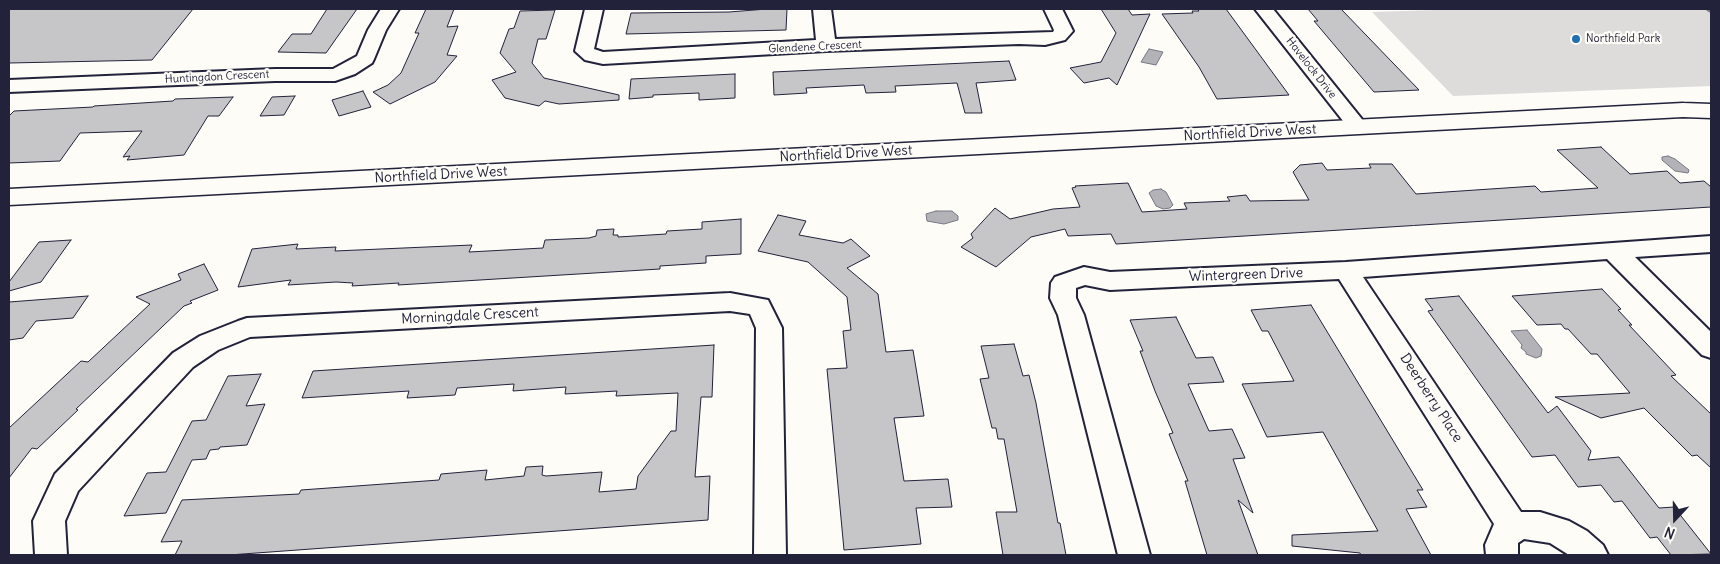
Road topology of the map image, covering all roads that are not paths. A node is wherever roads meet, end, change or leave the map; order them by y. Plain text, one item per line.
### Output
1 (390, 9) edge
2 (594, 9) edge
3 (822, 9) edge
4 (1053, 9) edge
5 (1264, 9) edge
6 (826, 46) junction
7 (9, 86) edge
8 (1711, 105) edge
9 (1683, 110) junction
10 (1711, 111) edge
11 (1358, 127) junction
12 (9, 197) edge
13 (1711, 244) edge
14 (1614, 251) junction
15 (1346, 270) junction
16 (1711, 348) edge
17 (1514, 527) junction
18 (51, 555) edge
19 (770, 555) edge
20 (1134, 555) edge
21 (1502, 555) edge
22 (1592, 555) edge

1 - 7 street, Huntingdon Crescent
2 - 6 street, Glendene Crescent
3 - 6 street
4 - 6 street, Glendene Crescent
5 - 11 street, Havelock Drive
8 - 9 main road, Northfield Drive West
9 - 10 main road, Northfield Drive West
9 - 11 main road, Northfield Drive West
11 - 12 main road, Northfield Drive West
13 - 14 street, Wintergreen Drive
14 - 15 street, Wintergreen Drive
14 - 16 street
15 - 17 street, Deerberry Place
15 - 20 street, Wintergreen Drive
17 - 21 street
17 - 22 street
18 - 19 street, Morningdale Crescent

